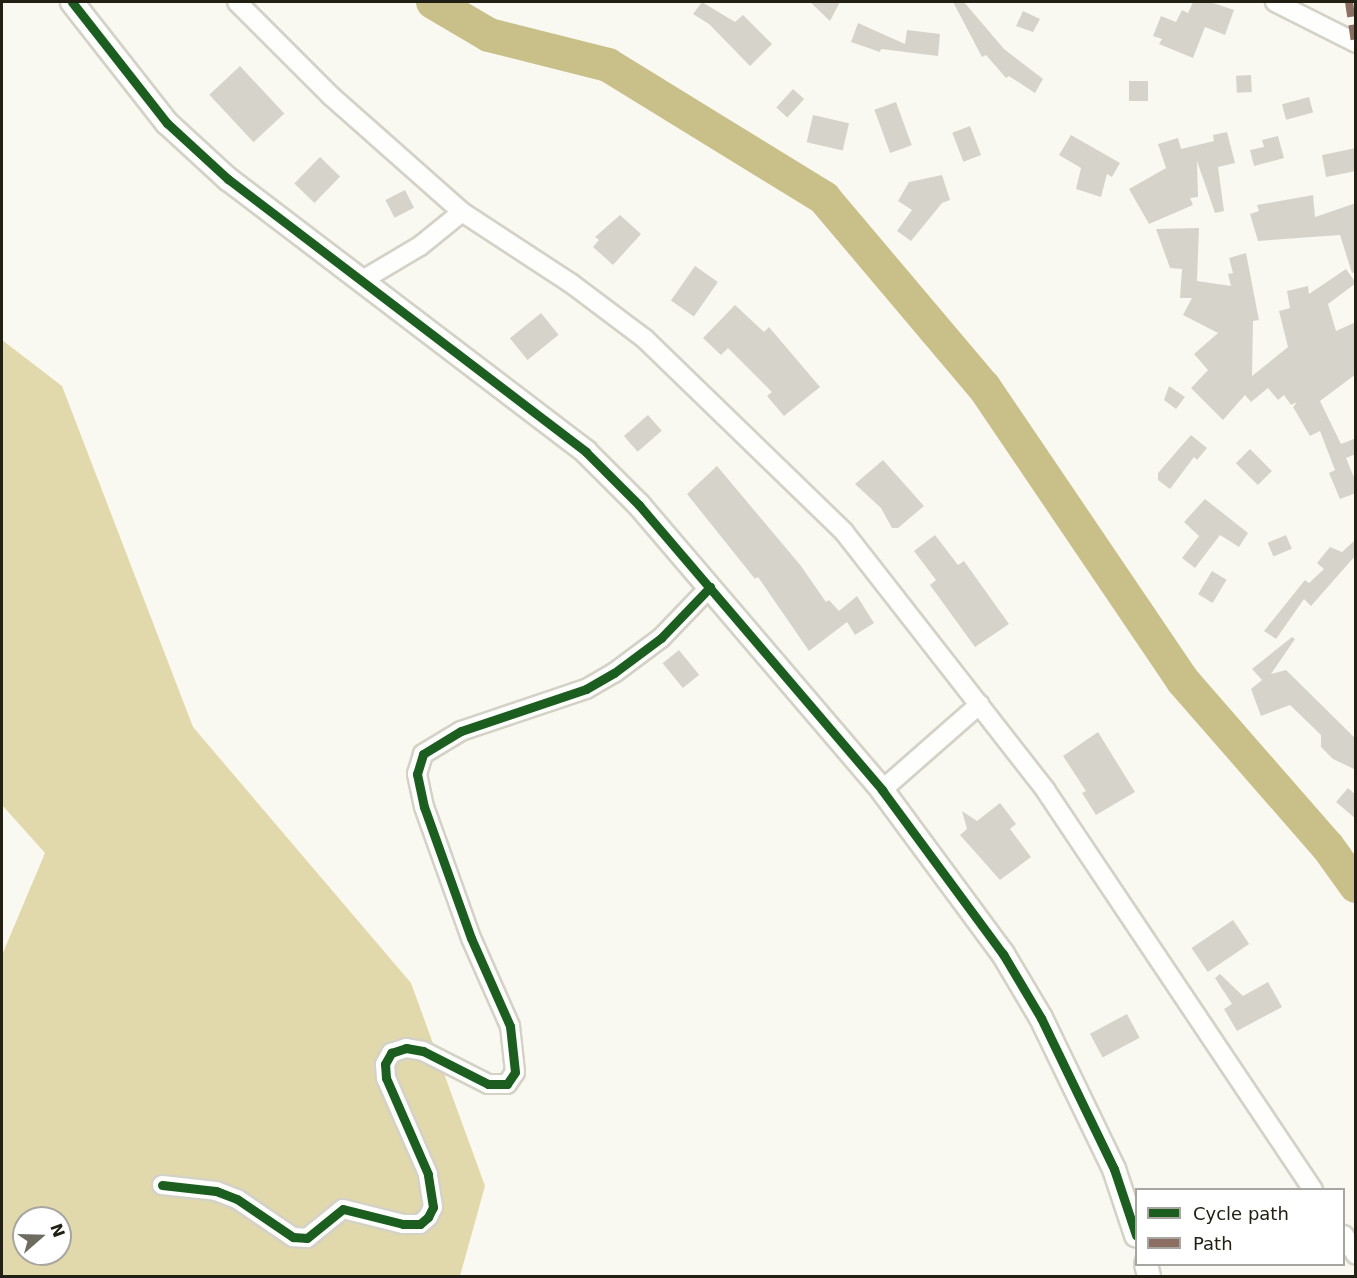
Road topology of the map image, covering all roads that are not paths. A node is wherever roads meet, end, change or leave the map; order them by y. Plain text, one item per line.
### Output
1 (72, 2) edge
2 (237, 2) edge
3 (1275, 2) edge
4 (1356, 43) edge
5 (462, 212) junction
6 (361, 281) junction
7 (710, 587) junction
8 (980, 704) junction
9 (882, 790) junction
10 (162, 1185) dead end
11 (1312, 1188) edge
12 (1135, 1229) edge
13 (1345, 1237) edge
14 (1356, 1255) edge

1 - 6 street
2 - 5 street
3 - 4 street
5 - 6 street
5 - 8 street
6 - 7 street
7 - 9 street
7 - 10 street
8 - 9 street
8 - 11 street
9 - 12 street
13 - 14 street

